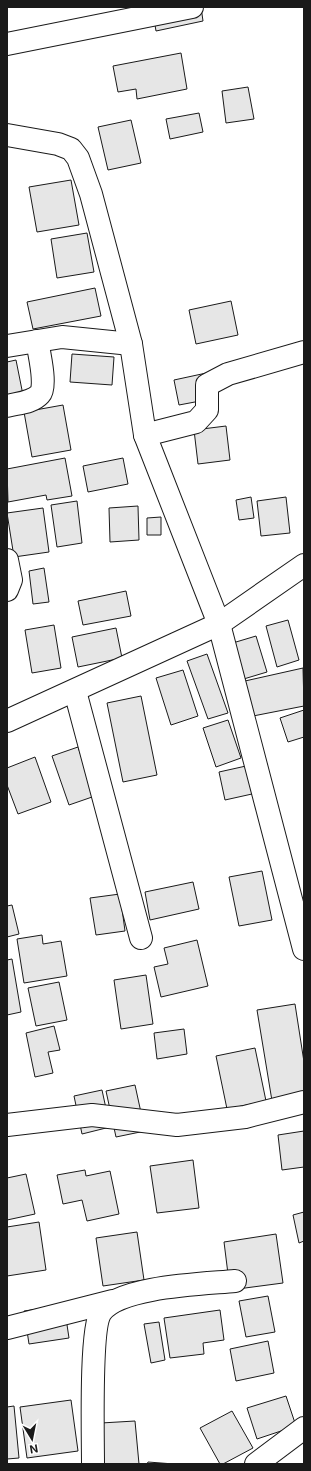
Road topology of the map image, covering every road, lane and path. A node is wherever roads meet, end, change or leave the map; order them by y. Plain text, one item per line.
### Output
1 (192, 7) edge
2 (7, 44) edge
3 (7, 135) edge
4 (37, 341) junction
5 (131, 344) junction
6 (7, 346) edge
7 (304, 352) edge
8 (7, 406) edge
9 (146, 435) junction
10 (7, 560) edge
11 (304, 565) edge
12 (7, 590) edge
13 (219, 624) junction
14 (75, 691) junction
15 (7, 721) edge
16 (300, 918) edge
17 (141, 938) dead end
18 (304, 949) edge
19 (304, 1102) edge
20 (7, 1125) edge
21 (235, 1281) dead end
22 (113, 1301) junction
23 (7, 1328) edge
24 (304, 1428) edge
25 (93, 1464) edge
26 (256, 1464) edge

1 - 2 street
3 - 5 street
4 - 5 street
4 - 6 street
4 - 8 street
5 - 9 street
7 - 9 street
9 - 13 street
10 - 12 street
11 - 13 street
13 - 14 street
13 - 16 street
14 - 15 street
14 - 17 street
16 - 18 street
19 - 20 street
21 - 22 street
22 - 23 street
22 - 25 street
24 - 26 street

